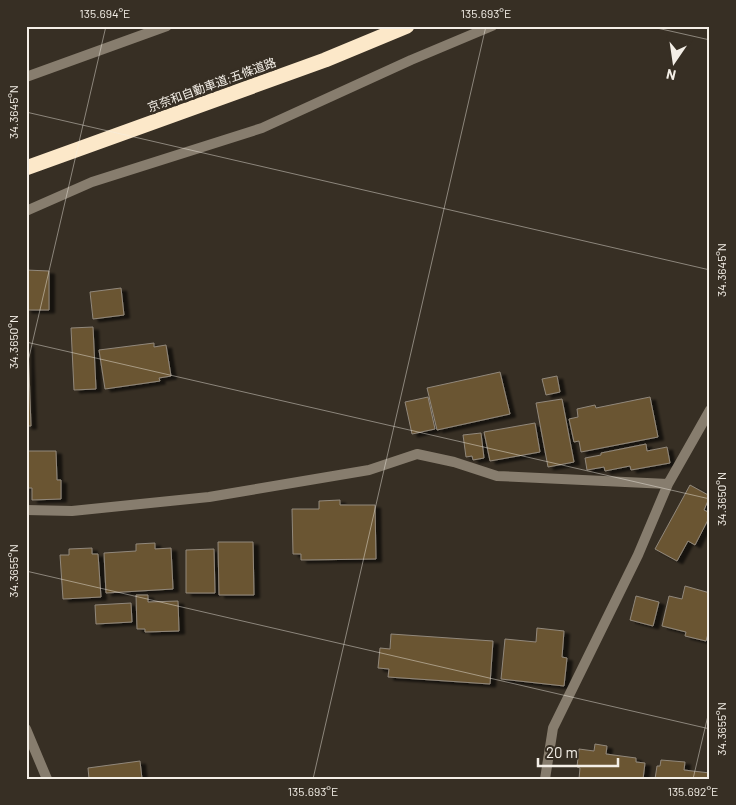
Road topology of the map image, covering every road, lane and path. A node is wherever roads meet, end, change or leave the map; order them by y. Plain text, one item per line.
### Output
1 (167, 26) edge
2 (407, 26) edge
3 (492, 26) edge
4 (26, 77) edge
5 (26, 168) edge
6 (26, 211) edge
7 (710, 410) edge
8 (668, 484) junction
9 (26, 510) edge
10 (26, 729) edge
11 (47, 779) edge
12 (545, 779) edge

1 - 4 street
2 - 5 highway, 京奈和自動車道;五條道路
3 - 6 street
7 - 8 street
8 - 9 street
8 - 12 street
10 - 11 street

